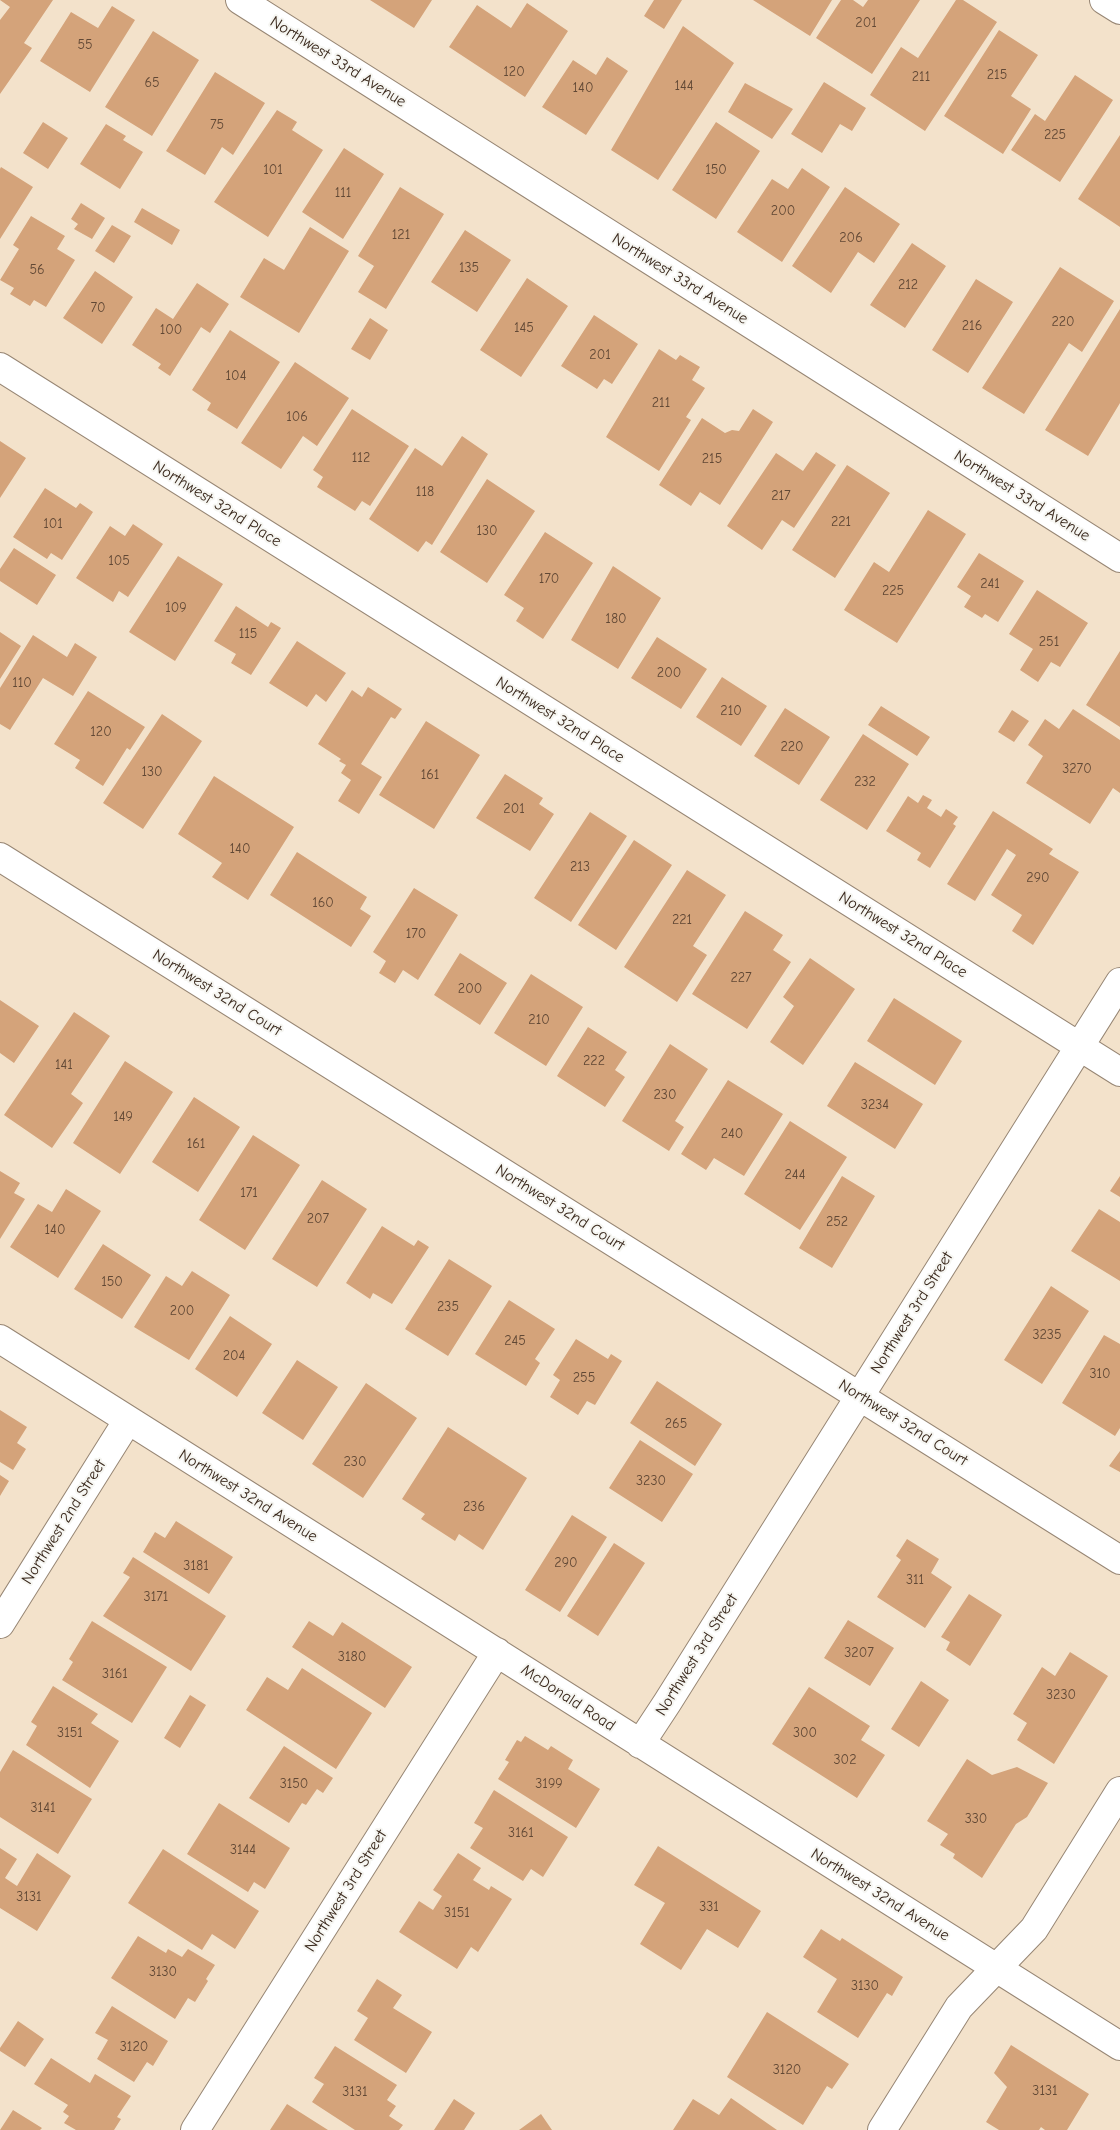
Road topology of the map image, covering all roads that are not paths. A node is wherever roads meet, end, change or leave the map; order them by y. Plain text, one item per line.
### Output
1 (240, 0) edge
2 (1104, 0) edge
3 (1120, 10) edge
4 (0, 367) edge
5 (1120, 558) edge
6 (0, 857) edge
7 (1120, 982) edge
8 (1079, 1047) junction
9 (1120, 1072) edge
10 (0, 1339) edge
11 (860, 1396) junction
12 (128, 1420) junction
13 (1120, 1560) edge
14 (0, 1624) edge
15 (497, 1652) junction
16 (640, 1744) junction
17 (1120, 1791) edge
18 (995, 1968) junction
19 (1120, 2046) edge
20 (195, 2130) edge
21 (882, 2130) edge

1 - 5 street, Northwest 33rd Avenue
2 - 3 street
4 - 8 street, Northwest 32nd Place
6 - 11 street, Northwest 32nd Court
7 - 8 street, Northwest 3rd Street
8 - 9 street, Northwest 32nd Place
8 - 11 street, Northwest 3rd Street
10 - 12 street, Northwest 32nd Avenue
11 - 13 street, Northwest 32nd Court
11 - 16 street, Northwest 3rd Street
12 - 14 street, Northwest 2nd Street
12 - 15 street, Northwest 32nd Avenue
15 - 16 street, McDonald Road
15 - 20 street, Northwest 3rd Street
16 - 18 street, Northwest 32nd Avenue
17 - 18 street
18 - 19 street, Northwest 32nd Avenue
18 - 21 street

